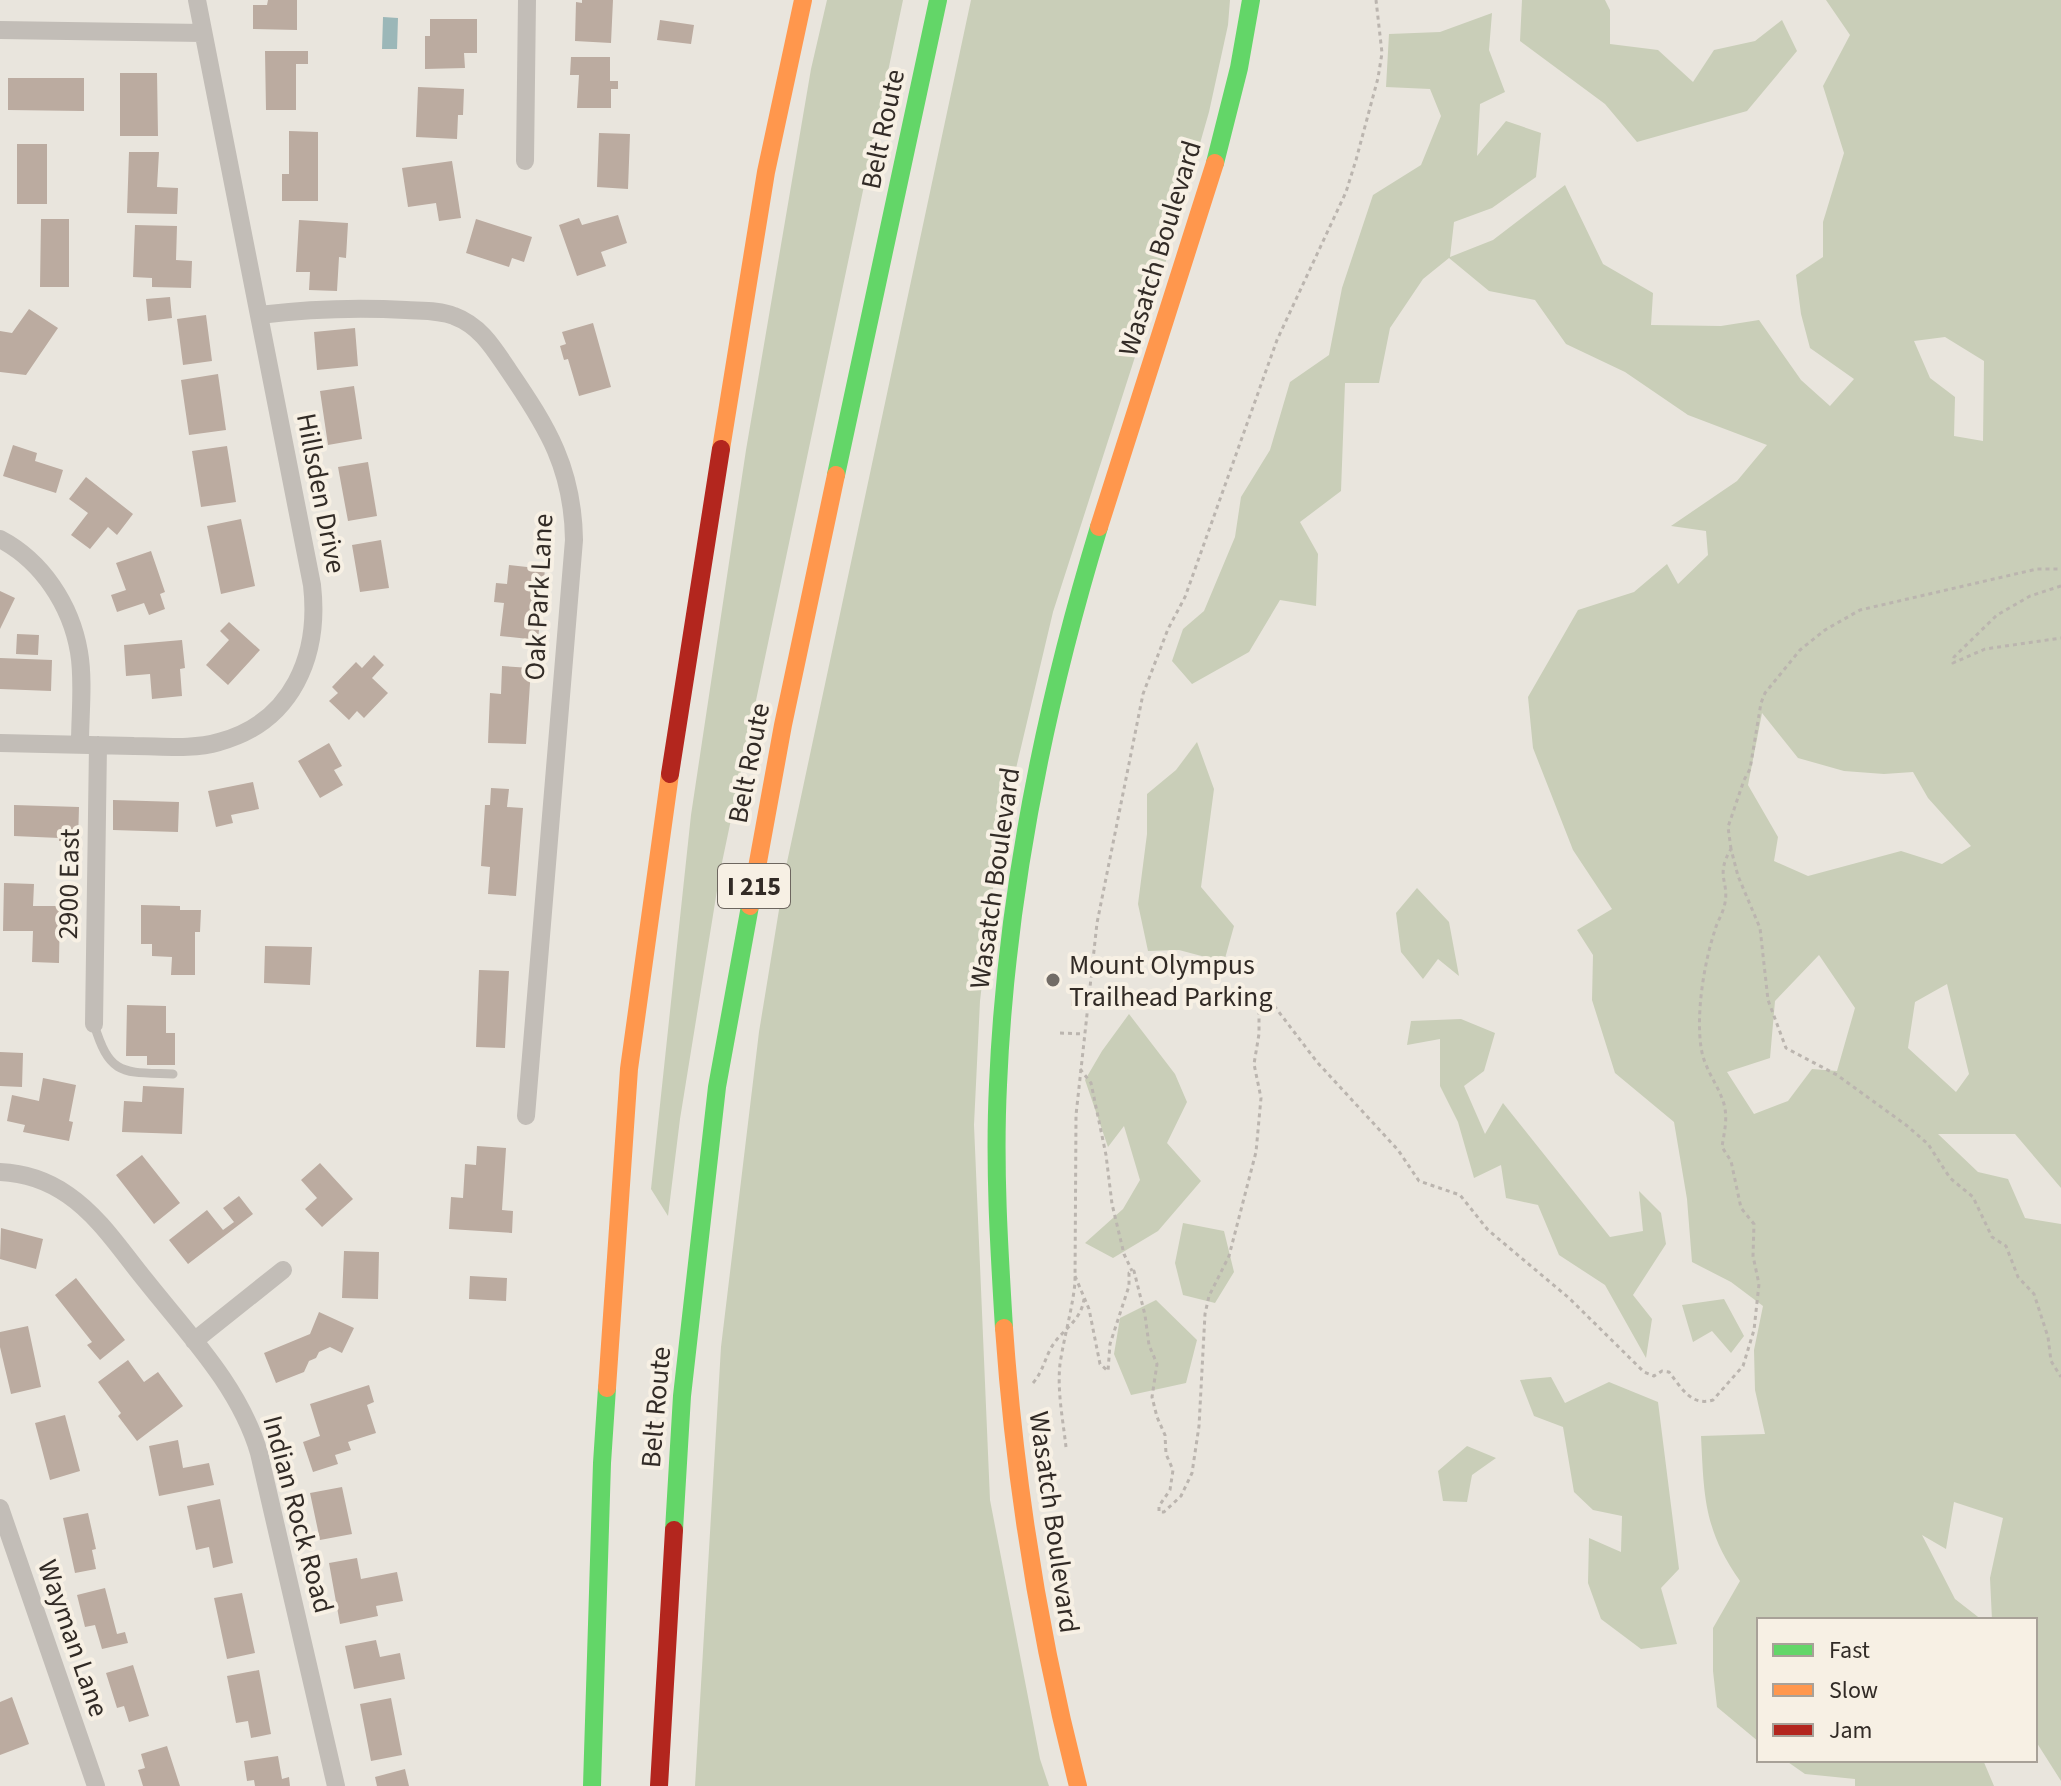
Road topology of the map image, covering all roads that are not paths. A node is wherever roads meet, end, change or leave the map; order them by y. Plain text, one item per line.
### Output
1 (197, 0) edge
2 (527, 0) edge
3 (803, 0) edge
4 (938, 0) edge
5 (1251, 0) edge
6 (0, 30) edge
7 (203, 33) junction
8 (525, 161) dead end
9 (259, 315) junction
10 (0, 539) edge
11 (0, 743) edge
12 (89, 745) junction
13 (94, 1024) joint
14 (173, 1074) dead end
15 (526, 1116) dead end
16 (0, 1172) edge
17 (283, 1270) dead end
18 (194, 1341) junction
19 (0, 1508) edge
20 (96, 1786) edge
21 (336, 1786) edge
22 (592, 1786) edge
23 (659, 1786) edge
24 (1078, 1786) edge

1 - 7 street, Hillsden Drive
2 - 8 street
3 - 22 main road, Belt Route
4 - 23 main road, Belt Route / I 215
5 - 24 main road, Wasatch Boulevard
6 - 7 street
7 - 9 street, Hillsden Drive
9 - 12 street, Hillsden Drive
9 - 15 street, Oak Park Lane
10 - 12 street, 2900 East
11 - 12 street, Hillsden Drive
12 - 13 street, 2900 East
13 - 14 lane
16 - 18 street, Indian Rock Road
17 - 18 street
18 - 21 street, Indian Rock Road
19 - 20 street, Wayman Lane

